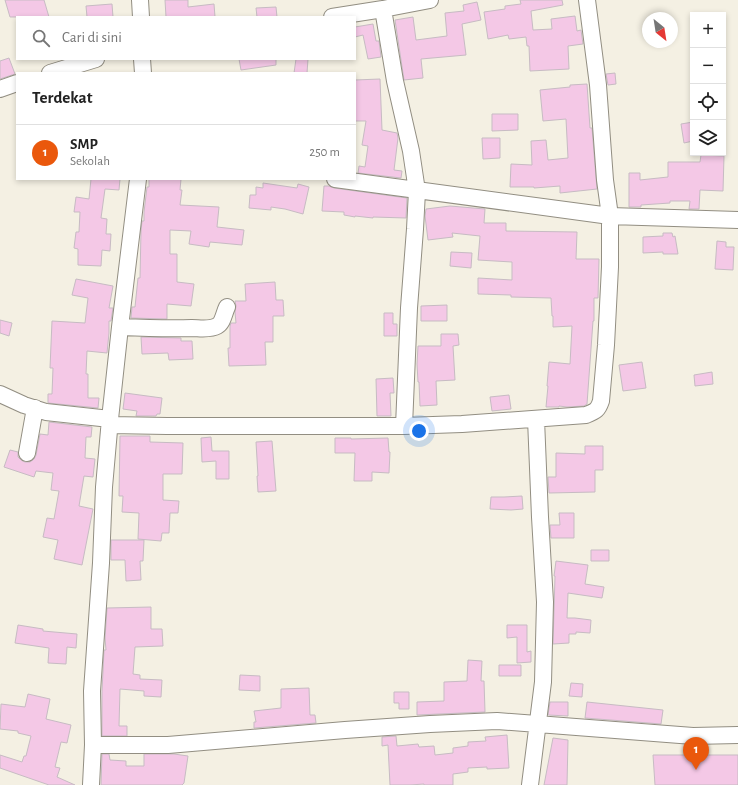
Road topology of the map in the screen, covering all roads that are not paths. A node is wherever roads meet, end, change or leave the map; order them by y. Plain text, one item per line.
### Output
1 (140, 0) edge
2 (430, 0) edge
3 (587, 0) edge
4 (383, 10) junction
5 (141, 16) edge
6 (339, 16) edge
7 (93, 60) edge
8 (142, 60) edge
9 (53, 72) edge
10 (143, 72) edge
11 (16, 83) edge
12 (0, 89) edge
13 (138, 180) edge
14 (342, 180) edge
15 (417, 191) junction
16 (610, 216) junction
17 (738, 220) edge
18 (227, 307) dead end
19 (120, 327) junction
20 (0, 394) edge
21 (35, 408) junction
22 (536, 419) junction
23 (110, 422) junction
24 (404, 426) junction
25 (27, 453) dead end
26 (537, 725) junction
27 (738, 735) edge
28 (93, 745) junction
29 (91, 785) edge
30 (530, 785) edge

1 - 5 street
2 - 4 street
3 - 16 street
4 - 6 street
4 - 15 street
7 - 9 street
8 - 10 street
11 - 12 street
13 - 19 street
14 - 15 street
15 - 16 street
15 - 24 street
16 - 17 street
16 - 22 street
18 - 19 street
19 - 23 street
20 - 21 street
21 - 23 street
21 - 25 street
22 - 24 street
22 - 26 street
23 - 24 street
23 - 28 street
26 - 27 street
26 - 28 street
26 - 30 street
28 - 29 street

